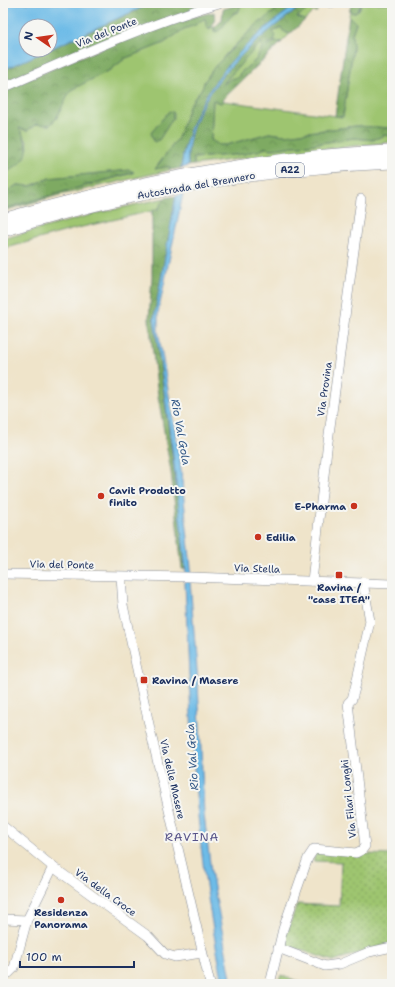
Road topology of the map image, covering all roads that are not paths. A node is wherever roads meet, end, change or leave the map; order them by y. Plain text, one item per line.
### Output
1 (220, 3) edge
2 (330, 3) edge
3 (343, 3) edge
4 (3, 88) edge
5 (392, 152) edge
6 (392, 162) edge
7 (190, 179) junction
8 (168, 184) junction
9 (362, 199) dead end
10 (3, 220) edge
11 (3, 230) edge
12 (3, 574) edge
13 (121, 577) junction
14 (312, 582) junction
15 (363, 582) junction
16 (392, 584) edge
17 (3, 826) edge
18 (53, 867) junction
19 (3, 919) edge
20 (27, 920) junction
21 (392, 947) edge
22 (278, 948) junction
23 (202, 953) junction
24 (3, 975) edge
25 (210, 984) edge
26 (270, 984) edge

1 - 4 street, Via del Ponte
2 - 3 street
5 - 7 highway, Autostrada del Brennero / A22
6 - 7 highway, Autostrada del Brennero / A22
7 - 8 highway, Autostrada del Brennero / A22
8 - 10 highway, Autostrada del Brennero / A22
8 - 11 highway, Autostrada del Brennero / A22
9 - 14 street, Via Provina
12 - 13 street, Via del Ponte
13 - 14 street, Via Stella
13 - 23 street, Via delle Masere
14 - 15 street, Via Stella
15 - 16 street, Via Stella
15 - 22 street, Via Filari Longhi
17 - 18 street, Via della Croce
18 - 20 street
18 - 23 street, Via della Croce
19 - 20 street
20 - 24 street
21 - 22 street
22 - 26 street, Via Filari Longhi
23 - 25 street, Via delle Masere

